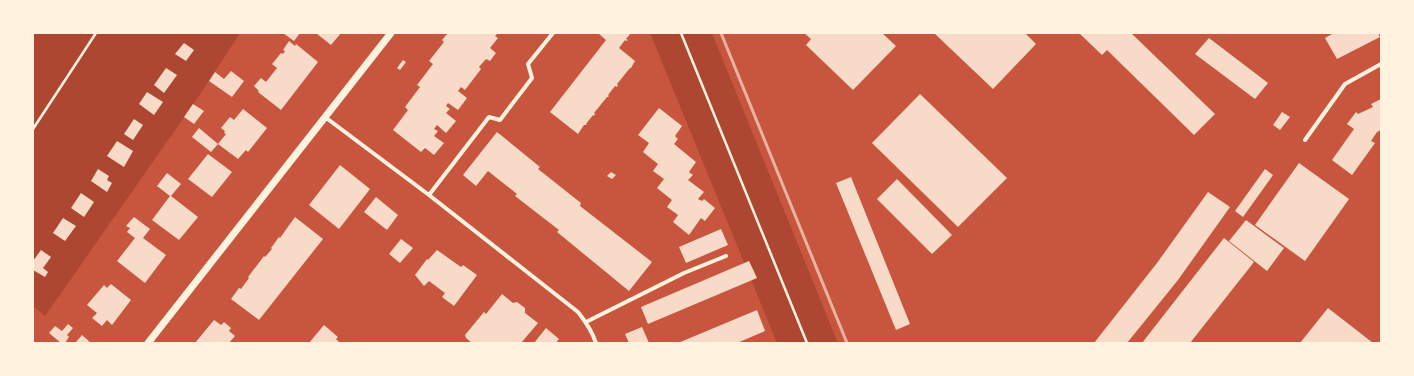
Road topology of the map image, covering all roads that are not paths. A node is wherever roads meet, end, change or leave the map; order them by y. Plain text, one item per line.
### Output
1 (391, 33) edge
2 (553, 33) edge
3 (1381, 64) edge
4 (325, 116) junction
5 (1305, 140) dead end
6 (429, 196) junction
7 (726, 256) dead end
8 (586, 322) junction
9 (148, 343) edge
10 (596, 343) edge

1 - 4 street
2 - 6 street
3 - 5 street
4 - 6 street
4 - 9 street
6 - 8 street
7 - 8 street
8 - 10 street

